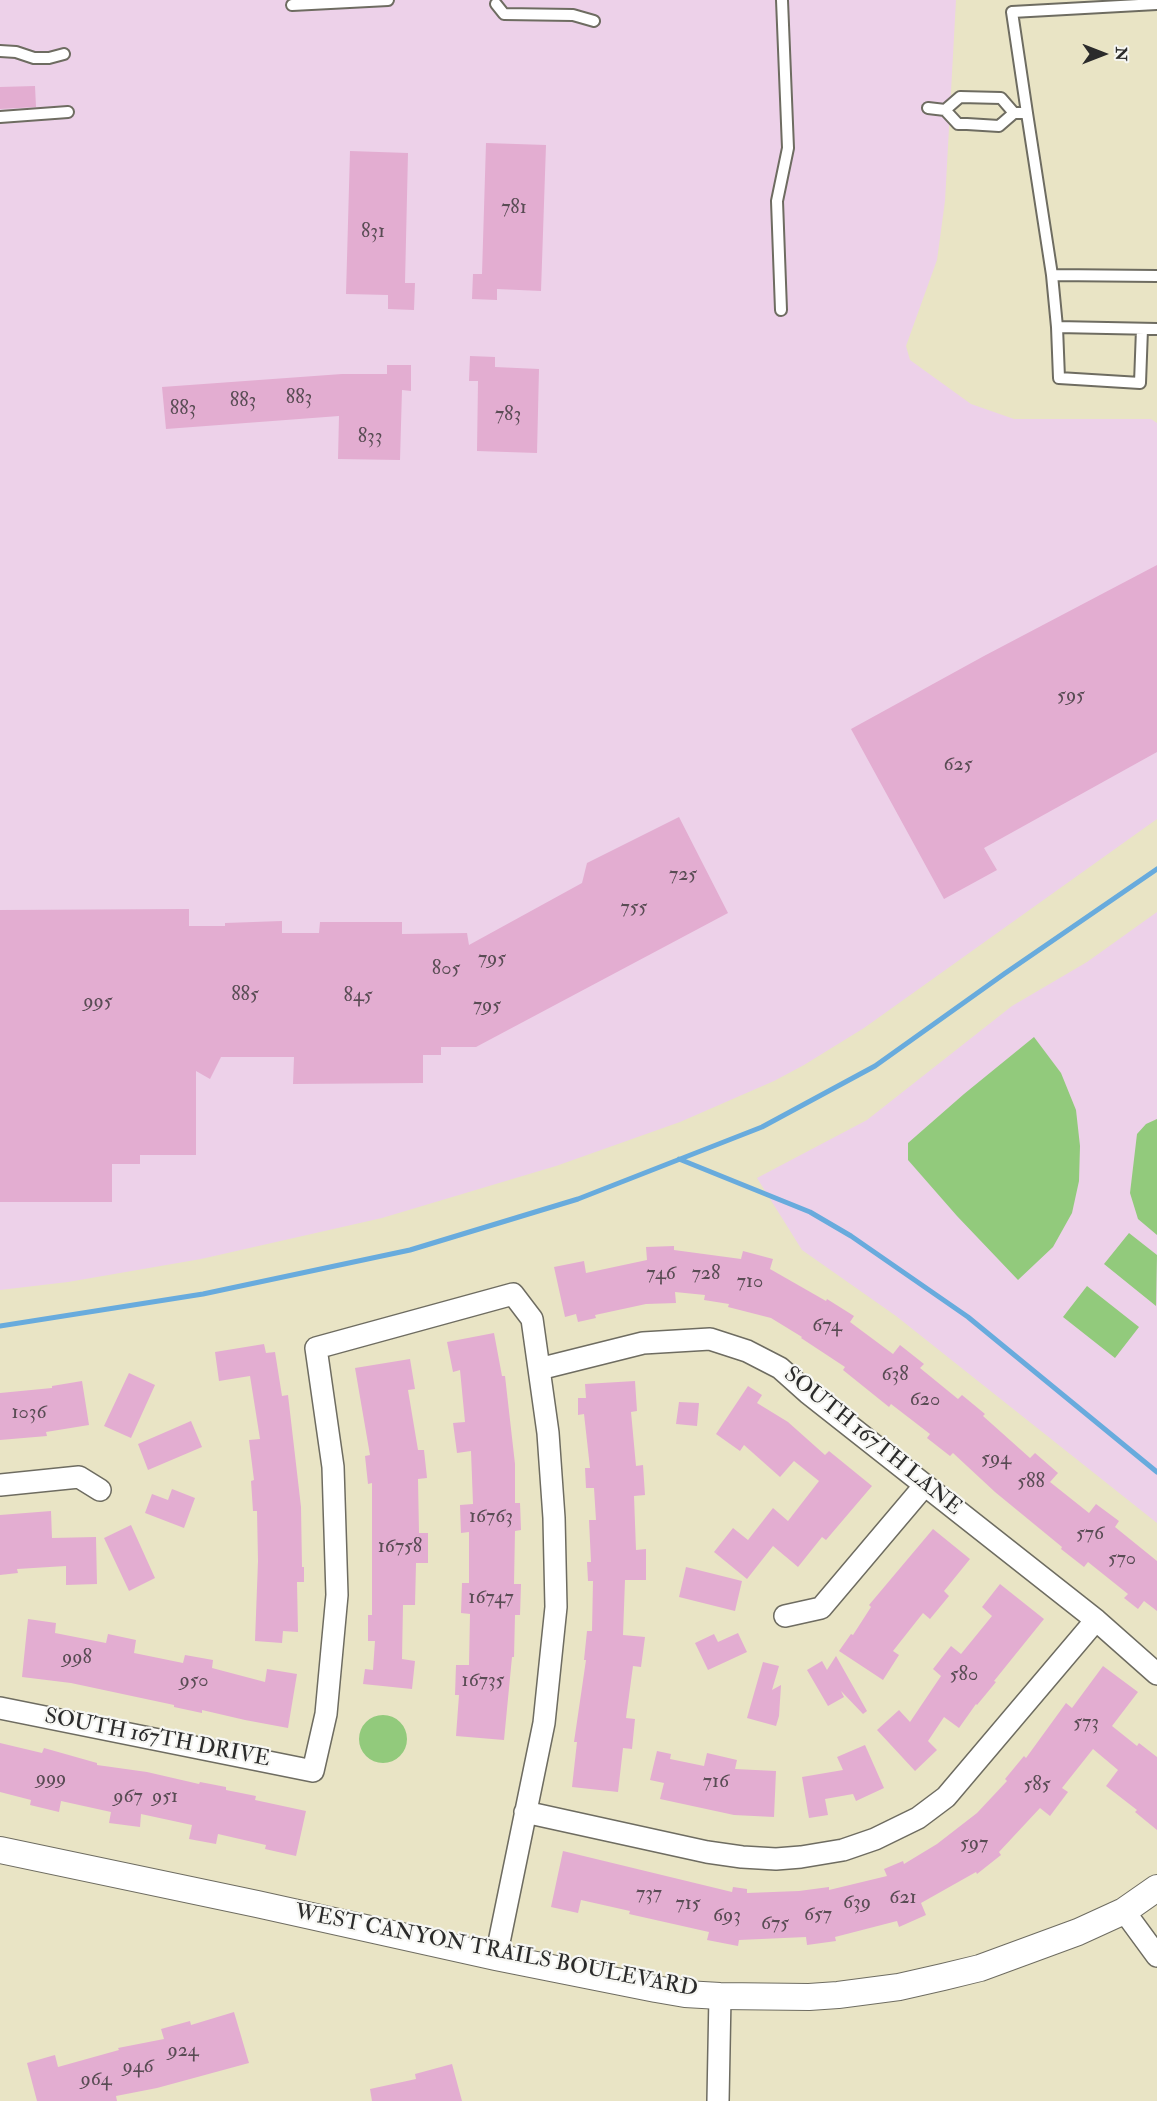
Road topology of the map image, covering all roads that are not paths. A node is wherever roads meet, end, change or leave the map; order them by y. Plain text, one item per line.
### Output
1 (388, 0) edge
2 (782, 0) edge
3 (496, 4) dead end
4 (1157, 4) edge
5 (292, 5) dead end
6 (1063, 5) edge
7 (594, 21) dead end
8 (0, 51) edge
9 (64, 54) dead end
10 (928, 108) dead end
11 (945, 110) junction
12 (68, 112) dead end
13 (1014, 113) junction
14 (1027, 113) junction
15 (0, 117) edge
16 (1052, 274) junction
17 (1157, 276) edge
18 (781, 310) dead end
19 (1057, 327) junction
20 (1142, 329) junction
21 (1157, 329) edge
22 (539, 1369) junction
23 (0, 1485) edge
24 (925, 1485) junction
25 (100, 1490) dead end
26 (785, 1616) dead end
27 (1096, 1620) junction
28 (1157, 1674) edge
29 (0, 1708) edge
30 (525, 1812) junction
31 (0, 1850) edge
32 (1157, 1888) edge
33 (1124, 1911) junction
34 (1157, 1956) edge
35 (496, 1957) junction
36 (720, 1996) junction
37 (718, 2101) edge

1 - 5 lane
2 - 18 lane
3 - 7 lane
4 - 6 lane
6 - 14 lane
8 - 9 lane
10 - 11 lane
11 - 13 lane
11 - 13 lane
12 - 15 lane
13 - 14 lane
14 - 16 lane
16 - 17 lane
16 - 19 lane
19 - 20 lane
19 - 20 lane
20 - 21 lane
22 - 24 street, SOUTH 167TH LANE
22 - 29 street, SOUTH 167TH DRIVE
22 - 30 street
23 - 25 street
24 - 26 street
24 - 27 street, SOUTH 167TH LANE
27 - 28 street, SOUTH 167TH LANE
27 - 30 street
30 - 35 street
31 - 35 street, WEST CANYON TRAILS BOULEVARD
32 - 33 street, WEST CANYON TRAILS BOULEVARD
33 - 34 street
33 - 36 street, WEST CANYON TRAILS BOULEVARD
35 - 36 street, WEST CANYON TRAILS BOULEVARD
36 - 37 street

